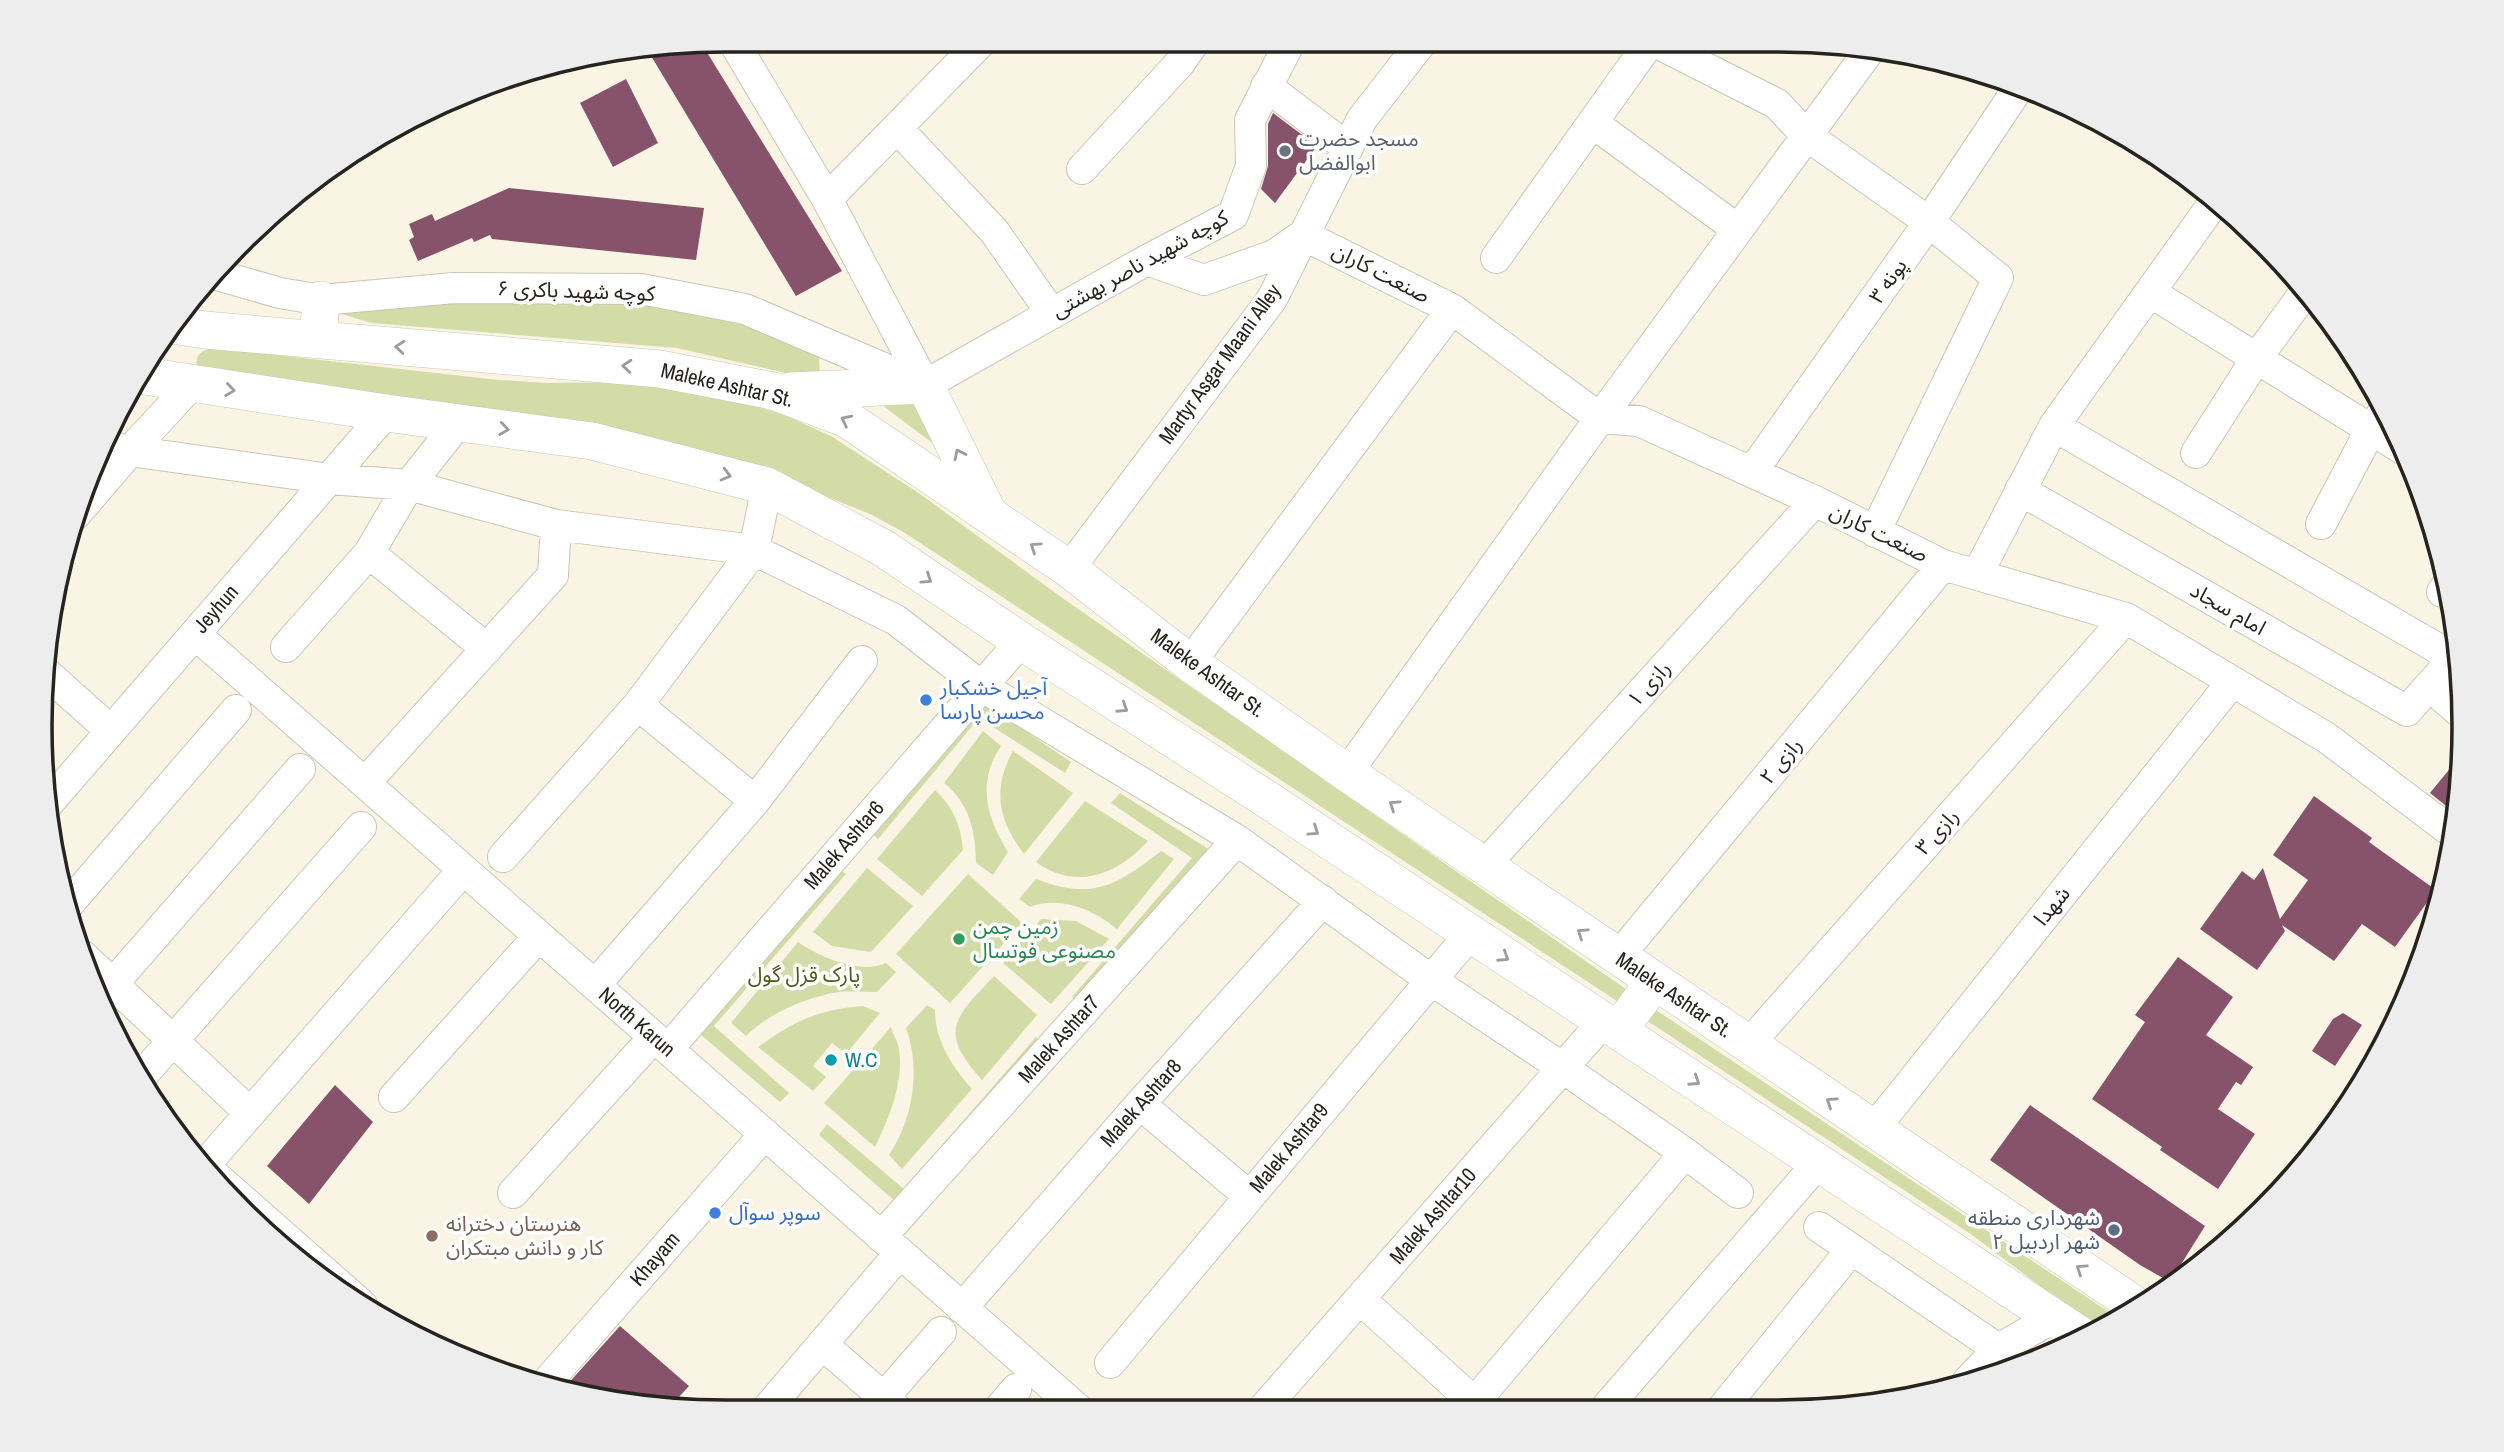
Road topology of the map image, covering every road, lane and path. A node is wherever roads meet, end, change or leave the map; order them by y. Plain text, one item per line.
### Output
1 (740, 52) edge
2 (971, 52) edge
3 (1176, 52) edge
4 (1285, 52) edge
5 (1414, 52) edge
6 (1645, 52) edge
7 (1672, 52) edge
8 (1864, 58) edge
9 (1266, 86) junction
10 (2013, 95) edge
11 (1593, 123) junction
12 (897, 128) junction
13 (1806, 135) junction
14 (1348, 148) junction
15 (1082, 169) dead end
16 (827, 199) junction
17 (2209, 209) edge
18 (1930, 222) junction
19 (1737, 229) junction
20 (1303, 234) junction
21 (1496, 258) dead end
22 (1147, 260) junction
23 (225, 277) edge
24 (2150, 292) junction
25 (321, 300) junction
26 (2299, 300) edge
27 (1452, 309) junction
28 (1052, 314) junction
29 (188, 328) edge
30 (318, 340) junction
31 (2256, 359) junction
32 (150, 377) edge
33 (192, 384) junction
34 (925, 385) junction
35 (773, 391) junction
36 (386, 413) junction
37 (1600, 418) junction
38 (2377, 420) edge
39 (458, 422) junction
40 (2054, 425) junction
41 (116, 448) edge
42 (2196, 453) dead end
43 (104, 467) edge
44 (1752, 472) junction
45 (330, 479) junction
46 (409, 485) junction
47 (766, 486) junction
48 (2020, 490) junction
49 (1815, 501) junction
50 (989, 516) junction
51 (2321, 524) dead end
52 (556, 525) junction
53 (1875, 532) junction
54 (754, 550) junction
55 (369, 553) junction
56 (1943, 565) junction
57 (1069, 569) junction
58 (1978, 573) junction
59 (2126, 618) junction
60 (195, 634) junction
61 (1021, 641) junction
62 (286, 647) dead end
63 (487, 649) junction
64 (2447, 654) edge
65 (862, 661) dead end
66 (1191, 663) junction
67 (2448, 665) edge
68 (54, 680) edge
69 (2232, 682) junction
70 (981, 686) junction
71 (2430, 686) junction
72 (2451, 704) edge
73 (638, 705) junction
74 (236, 710) dead end
75 (111, 731) junction
76 (300, 769) dead end
77 (1347, 773) junction
78 (365, 783) junction
79 (56, 794) edge
80 (755, 801) junction
81 (2444, 825) edge
82 (361, 827) dead end
83 (1237, 840) junction
84 (503, 857) dead end
85 (1484, 866) junction
86 (463, 870) junction
87 (74, 897) edge
88 (1322, 901) junction
89 (1470, 934) junction
90 (539, 936) junction
91 (1618, 957) junction
92 (1431, 980) junction
93 (1654, 982) junction
94 (595, 985) junction
95 (107, 991) edge
96 (108, 994) edge
97 (1611, 1026) junction
98 (173, 1041) junction
99 (661, 1043) junction
100 (1748, 1045) junction
101 (1563, 1068) junction
102 (147, 1070) edge
103 (394, 1097) dead end
104 (1140, 1104) junction
105 (250, 1113) junction
106 (1872, 1130) junction
107 (765, 1134) junction
108 (1685, 1153) junction
109 (210, 1158) edge
110 (1818, 1163) junction
111 (513, 1193) dead end
112 (1738, 1193) dead end
113 (1249, 1196) junction
114 (1819, 1227) dead end
115 (890, 1245) junction
116 (1851, 1250) junction
117 (1360, 1299) junction
118 (2128, 1301) edge
119 (962, 1308) junction
120 (2069, 1327) edge
121 (941, 1332) dead end
122 (822, 1344) junction
123 (1998, 1349) junction
124 (1110, 1363) dead end
125 (1980, 1368) edge
126 (551, 1377) edge
127 (774, 1400) edge
128 (879, 1400) edge
129 (890, 1400) edge
130 (1068, 1400) edge
131 (1271, 1400) edge
132 (1464, 1400) edge
133 (1477, 1400) edge
134 (1613, 1400) edge
135 (1729, 1400) edge

1 - 16 street
2 - 12 street
3 - 15 street
4 - 9 street, کوچه شهید ناصر بهشتی
5 - 14 street, Martyr Asgar Maani Alley
6 - 11 street
7 - 13 street
8 - 13 street
9 - 14 street
9 - 22 street, کوچه شهید ناصر بهشتی
10 - 18 street, پونه ۳
11 - 19 street
11 - 21 street
12 - 16 street
12 - 28 street
13 - 18 street
13 - 19 street
14 - 20 street, Martyr Asgar Maani Alley
16 - 34 street
17 - 24 street
18 - 44 street, پونه ۳
18 - 53 street
19 - 37 street
20 - 22 street
20 - 27 street, صنعت کاران
20 - 57 street, Martyr Asgar Maani Alley
22 - 28 street, کوچه شهید ناصر بهشتی
23 - 25 street, کوچه شهید باکری ۶
24 - 31 street
24 - 40 street
25 - 30 main road
25 - 34 street, کوچه شهید باکری ۶
26 - 31 street
27 - 37 street, صنعت کاران
27 - 66 street
28 - 34 street, کوچه شهید ناصر بهشتی
29 - 30 main road, Maleke Ashtar St.
29 - 33 main road
35 -> 30 main road, Maleke Ashtar St.
31 - 38 street
31 - 42 street
32 - 33 main road
33 -> 36 main road
33 - 41 street
34 - 35 main road
50 -> 34 main road
50 -> 35 main road, Maleke Ashtar St.
36 - 39 main road
36 - 45 street, Jeyhun
37 - 44 street, صنعت کاران
37 - 77 street
38 - 51 street
39 - 46 street
39 -> 47 main road
40 - 48 street
40 - 64 street, امام سجاد
41 - 43 street
41 - 45 street
44 - 49 street, صنعت کاران
45 - 46 street
45 - 60 street, Jeyhun
46 - 52 street
46 - 55 street
47 - 54 street
47 -> 61 main road
48 - 58 street
48 - 71 street, امام سجاد
49 - 53 street, صنعت کاران
49 - 85 street, رازی ۱
57 -> 50 main road, Maleke Ashtar St.
52 - 54 street
52 - 63 street
53 - 56 street, صنعت کاران
54 - 70 street
54 - 73 street
55 - 62 street
55 - 63 street
56 - 58 street, صنعت کاران
56 - 91 street, رازی ۲
57 - 66 main road, Maleke Ashtar St.
58 - 59 street, صنعت کاران
59 - 69 street, صنعت کاران
59 - 100 street, رازی ۳
60 - 75 street, Jeyhun
60 - 78 street, North Karun
61 - 70 street, Malek Ashtar6
61 -> 89 main road
63 - 78 street
65 - 80 street
66 - 77 main road, Maleke Ashtar St.
67 - 71 street, امام سجاد
68 - 75 street
69 - 81 street, صنعت کاران
69 - 106 street, شهدا
70 - 83 street
70 - 99 street, Malek Ashtar6
71 - 72 street
73 - 80 street
73 - 84 street
74 - 87 street
75 - 79 street, Jeyhun
76 - 95 street
85 -> 77 main road, Maleke Ashtar St.
78 - 86 street, North Karun
80 - 94 street
82 - 98 street
83 - 88 street
83 - 115 street, Malek Ashtar7
91 -> 85 main road, Maleke Ashtar St.
86 - 90 street, North Karun
86 - 105 street
88 - 92 street
88 - 104 street, Malek Ashtar8
89 - 92 street, Malek Ashtar9
89 -> 97 main road
90 - 94 street, North Karun
90 - 103 street
91 - 93 main road, Maleke Ashtar St.
92 - 101 street
92 - 113 street, Malek Ashtar9
93 - 97 main road
93 - 100 main road, Maleke Ashtar St.
94 - 99 street, North Karun
96 - 98 street
97 - 101 street, Malek Ashtar10
97 -> 110 main road
98 - 102 street
98 - 105 street
99 - 107 street, North Karun
99 - 111 street, Malek Ashtar6
106 -> 100 main road, Maleke Ashtar St.
101 - 108 street
101 - 117 street, Malek Ashtar10
104 - 113 street
104 - 119 street, Malek Ashtar8
105 - 109 street
118 -> 106 main road, Maleke Ashtar St.
107 - 115 street, North Karun
107 - 126 street, Khayam
108 - 112 street
108 - 133 street
110 - 120 main road
110 - 134 street
113 - 124 street, Malek Ashtar9
114 - 116 street
115 - 119 street, North Karun
115 - 122 street, Malek Ashtar7
116 - 123 street
116 - 135 street
117 - 131 street, Malek Ashtar10
117 - 132 street
119 - 130 street, North Karun
120 - 123 street
121 - 129 street
122 - 127 street, Malek Ashtar7
122 - 128 street
123 - 125 street

